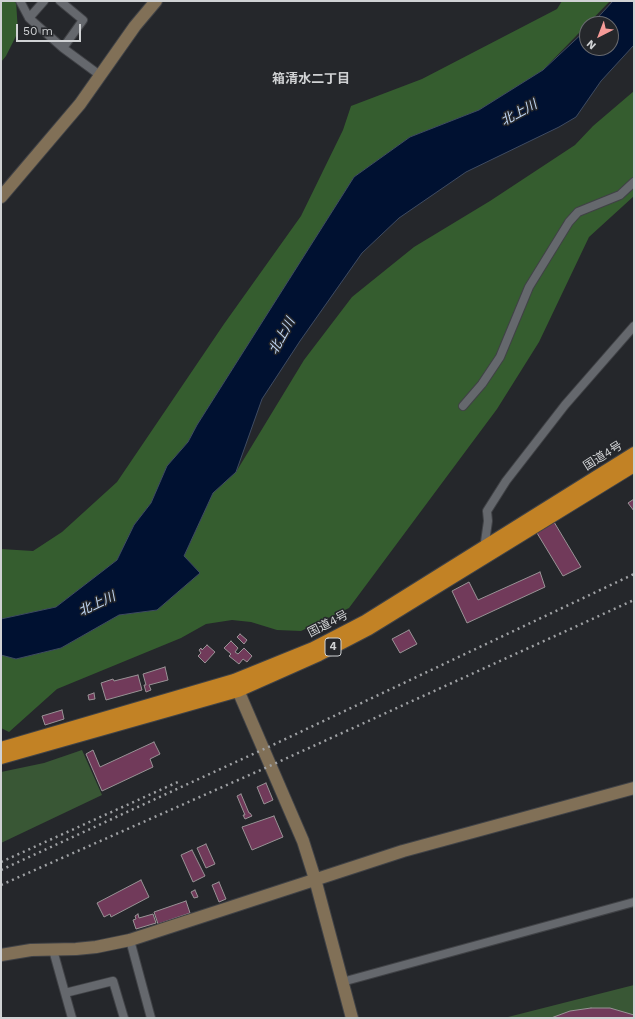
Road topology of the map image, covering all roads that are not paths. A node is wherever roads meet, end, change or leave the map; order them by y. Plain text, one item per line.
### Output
1 (20, 1) edge
2 (44, 1) edge
3 (60, 1) edge
4 (156, 1) edge
5 (29, 18) junction
6 (63, 48) junction
7 (101, 76) junction
8 (634, 182) edge
9 (1, 197) edge
10 (634, 326) edge
11 (463, 406) dead end
12 (634, 453) edge
13 (634, 466) edge
14 (484, 553) junction
15 (236, 686) junction
16 (8, 746) edge
17 (1, 758) edge
18 (634, 788) edge
19 (315, 879) junction
20 (634, 902) edge
21 (130, 940) junction
22 (53, 950) junction
23 (1, 955) edge
24 (342, 982) junction
25 (65, 993) junction
26 (72, 1018) edge
27 (124, 1018) edge
28 (151, 1018) edge
29 (352, 1018) edge

1 - 5 street
2 - 5 street
3 - 6 street
4 - 7 street
5 - 6 street
6 - 7 street
7 - 9 street
8 - 11 street
10 - 14 street
12 - 14 highway, 国道4号 / 4
13 - 14 highway, 国道4号 / 4
14 - 15 highway, 国道4号 / 4
15 - 16 highway, 国道4号 / 4
15 - 19 street
16 - 17 highway, 国道4号 / 4
18 - 19 street
19 - 21 street
19 - 24 street
20 - 24 street
21 - 22 street
21 - 28 street
22 - 23 street
22 - 25 street
24 - 29 street
25 - 26 street
25 - 27 street

